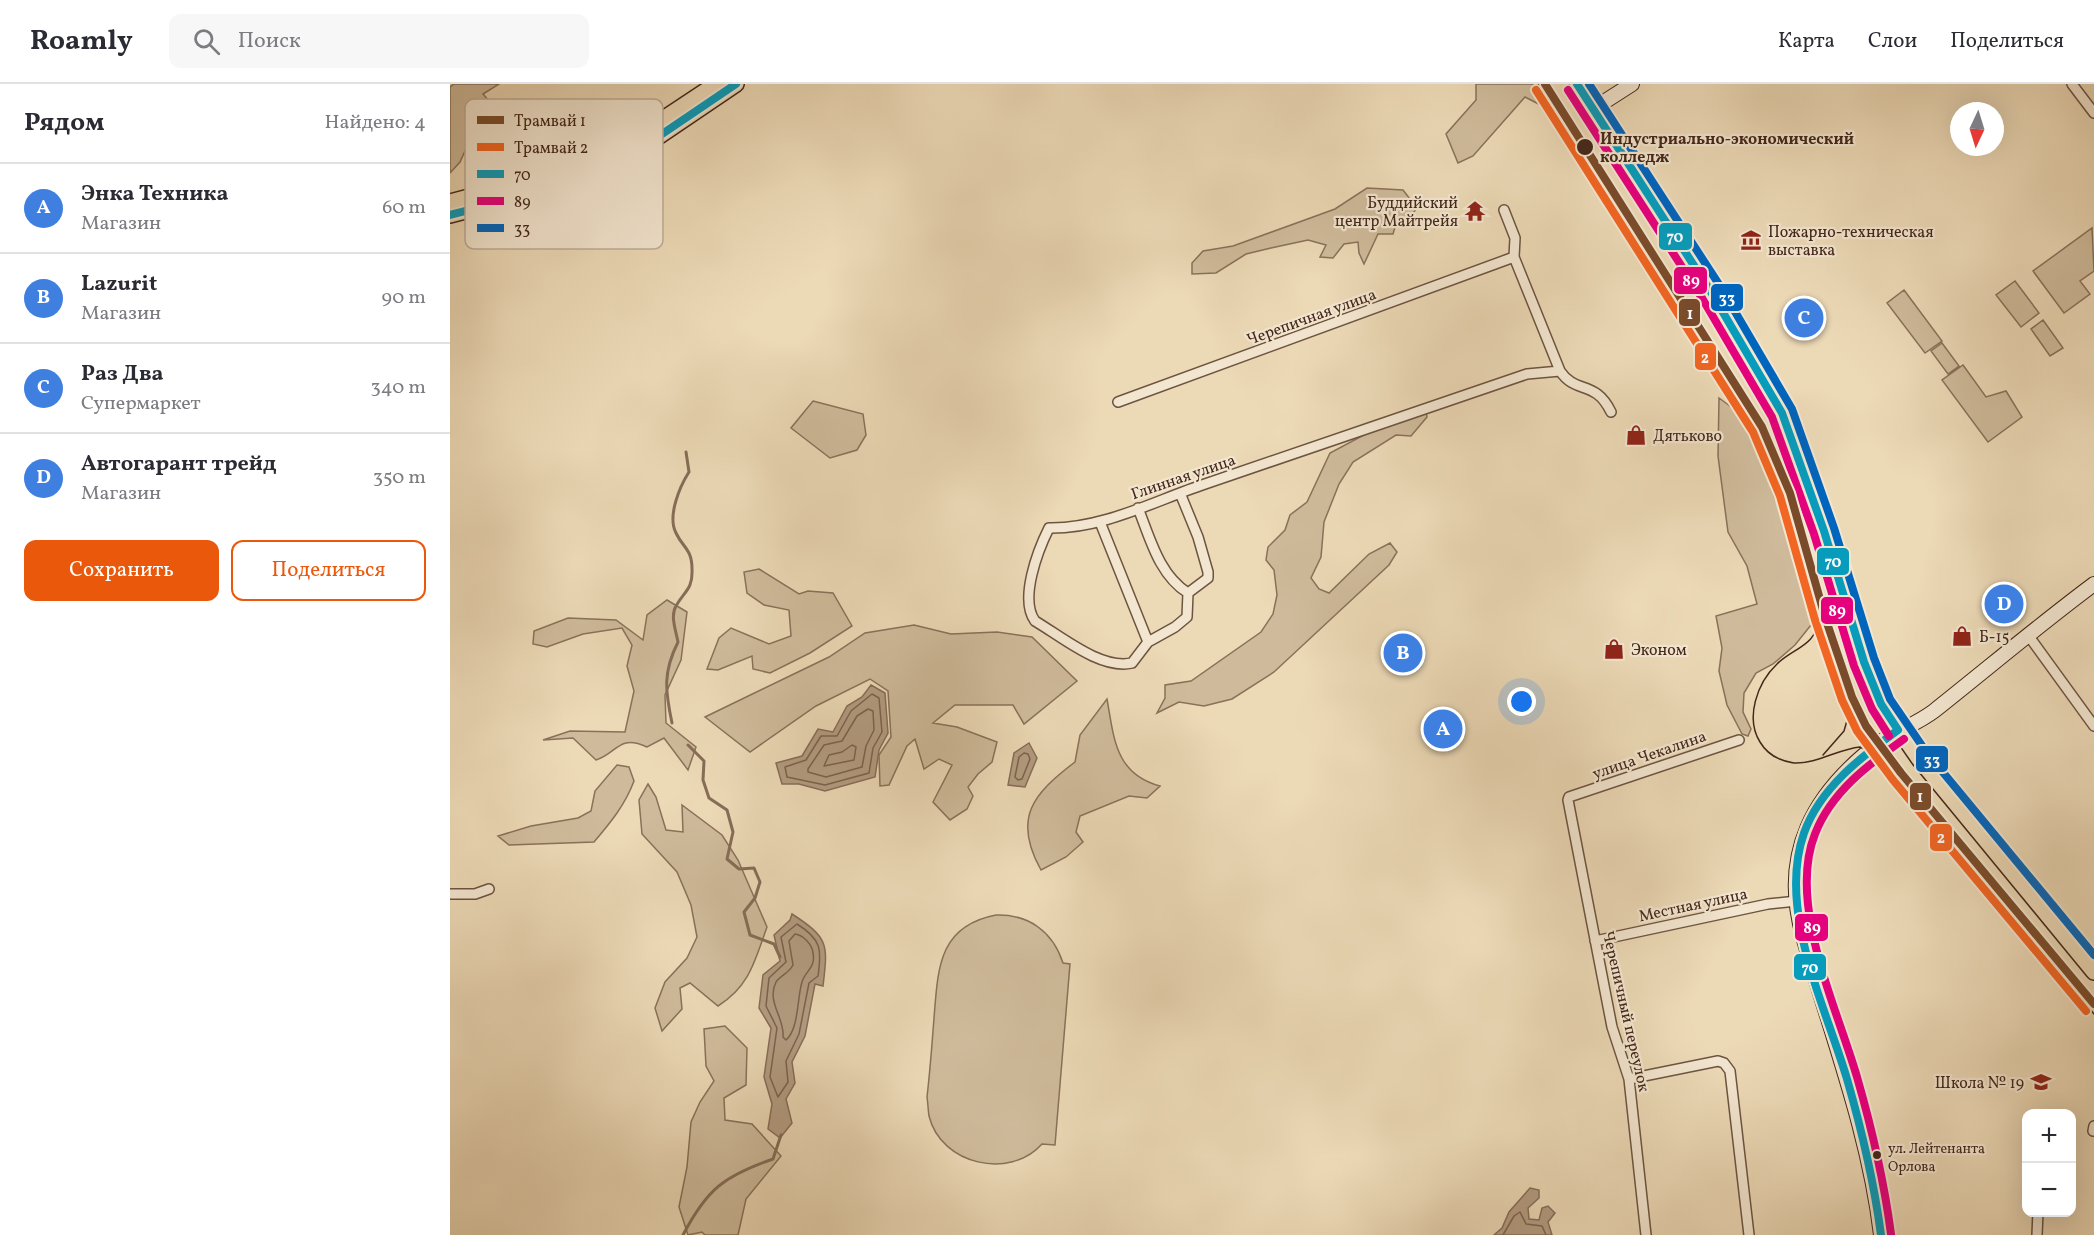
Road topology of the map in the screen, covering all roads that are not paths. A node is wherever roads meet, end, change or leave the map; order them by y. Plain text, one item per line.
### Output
1 (716, 84) edge
2 (736, 84) edge
3 (1577, 84) edge
4 (1632, 84) edge
5 (2073, 84) edge
6 (1593, 109) junction
7 (2094, 113) edge
8 (663, 119) edge
9 (663, 134) edge
10 (465, 198) edge
11 (450, 202) edge
12 (1504, 210) dead end
13 (465, 211) edge
14 (450, 215) edge
15 (1514, 257) junction
16 (1560, 371) junction
17 (1118, 402) dead end
18 (1611, 412) dead end
19 (1180, 493) junction
20 (1138, 508) junction
21 (1101, 522) junction
22 (2094, 584) edge
23 (1192, 589) junction
24 (2028, 634) junction
25 (1148, 642) junction
26 (2094, 726) edge
27 (1898, 730) junction
28 (1739, 740) dead end
29 (1569, 797) joint
30 (489, 889) dead end
31 (450, 894) edge
32 (1797, 901) junction
33 (1595, 941) junction
34 (2094, 972) edge
35 (1629, 1079) junction
36 (2038, 1217) edge
37 (1646, 1235) edge
38 (1749, 1235) edge
39 (1881, 1235) edge
40 (2037, 1235) edge

1 - 8 main road
2 - 9 main road
3 - 6 main road
4 - 6 main road
5 - 7 street
6 - 27 main road
10 - 11 main road
12 - 15 street
13 - 14 main road
15 - 16 street
15 - 17 street, Черепичная улица
16 - 18 street
16 - 19 street, Глинная улица
19 - 20 street, Глинная улица
19 - 23 street
20 - 21 street, Глинная улица
20 - 23 street
21 - 25 street
21 - 25 street, Глинная улица
22 - 24 main road
23 - 25 street, Глинная улица
24 - 26 street
24 - 27 main road
27 - 32 main road
27 - 34 main road
28 - 29 street, улица Чекалина
29 - 33 street, Черепичный переулок
30 - 31 street
32 - 33 street, Местная улица
32 - 39 main road
33 - 35 street, Черепичный переулок
35 - 37 street, Черепичный переулок
35 - 38 street
36 - 40 street

